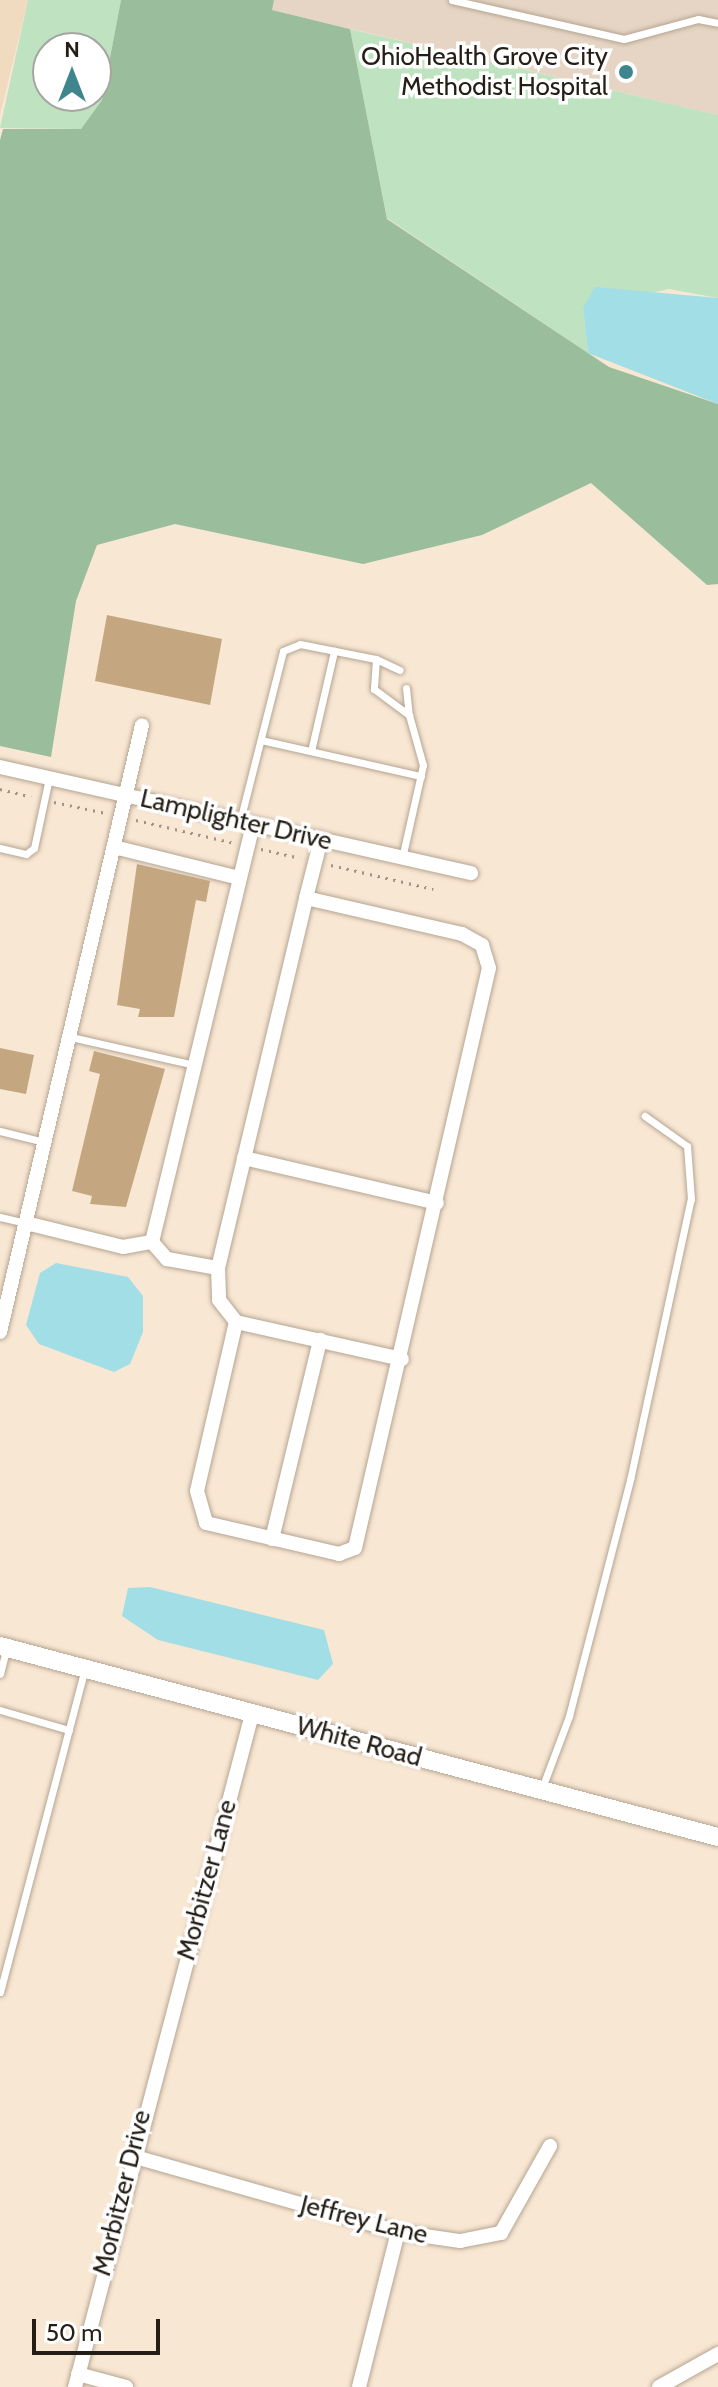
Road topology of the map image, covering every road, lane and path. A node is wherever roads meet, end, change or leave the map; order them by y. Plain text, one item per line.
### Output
1 (457, 1) edge
2 (718, 23) edge
3 (334, 651) junction
4 (376, 659) junction
5 (400, 670) dead end
6 (406, 688) dead end
7 (409, 715) junction
8 (142, 725) dead end
9 (261, 740) junction
10 (311, 751) junction
11 (0, 767) edge
12 (421, 776) junction
13 (49, 778) junction
14 (0, 789) edge
15 (125, 794) junction
16 (45, 800) junction
17 (120, 816) junction
18 (247, 823) junction
19 (321, 839) junction
20 (248, 846) junction
21 (114, 847) junction
22 (0, 848) edge
23 (402, 858) junction
24 (315, 862) junction
25 (471, 873) dead end
26 (239, 878) junction
27 (433, 889) dead end
28 (306, 898) junction
29 (71, 1037) junction
30 (196, 1065) junction
31 (645, 1116) dead end
32 (0, 1131) edge
33 (45, 1142) junction
34 (244, 1158) junction
35 (437, 1203) junction
36 (0, 1217) edge
37 (26, 1223) junction
38 (152, 1242) junction
39 (218, 1268) junction
40 (3, 1304) edge
41 (236, 1322) junction
42 (0, 1332) edge
43 (320, 1340) junction
44 (402, 1359) junction
45 (272, 1539) junction
46 (4, 1647) edge
47 (85, 1669) junction
48 (0, 1674) edge
49 (0, 1710) edge
50 (252, 1714) junction
51 (69, 1730) junction
52 (542, 1790) junction
53 (718, 1837) edge
54 (0, 1992) edge
55 (161, 2047) joint
56 (550, 2146) dead end
57 (132, 2156) junction
58 (398, 2232) junction
59 (718, 2354) edge
60 (76, 2381) edge
61 (126, 2387) edge
62 (359, 2387) edge
63 (659, 2387) edge

1 - 2 lane
3 - 4 lane
3 - 9 lane
3 - 10 lane
4 - 5 lane
4 - 7 lane
6 - 7 lane
7 - 12 lane
8 - 15 street
9 - 10 lane
9 - 18 lane
10 - 12 lane
11 - 13 street, Lamplighter Drive
12 - 23 lane
13 - 15 street, Lamplighter Drive
13 - 16 lane
14 - 16 path
15 - 17 street
15 - 18 street, Lamplighter Drive
16 - 17 path
16 - 22 lane
17 - 20 path
17 - 21 street
18 - 19 street, Lamplighter Drive
18 - 20 street
19 - 23 street, Lamplighter Drive
19 - 24 street
20 - 24 path
20 - 26 street
21 - 26 street
21 - 29 street
23 - 25 street, Lamplighter Drive
24 - 27 path
24 - 28 street
26 - 30 street
28 - 34 street
28 - 35 street
29 - 30 lane
29 - 33 street
30 - 38 street
31 - 52 lane
32 - 33 lane
33 - 37 street
34 - 35 street
34 - 39 street
35 - 44 street
36 - 37 lane
37 - 38 street
37 - 40 street
38 - 39 street
39 - 41 street
40 - 42 street
41 - 43 street
41 - 45 street
43 - 44 street
43 - 45 street
44 - 45 street
46 - 47 street, White Road
46 - 48 lane
47 - 50 street, White Road
47 - 51 lane
49 - 51 lane
50 - 52 street, White Road
50 - 55 street, Morbitzer Lane
51 - 54 lane
52 - 53 street, White Road
55 - 57 street, Morbitzer Drive
56 - 58 street, Jeffrey Lane
57 - 58 street, Jeffrey Lane
57 - 60 street, Morbitzer Drive
58 - 62 street
59 - 63 street
60 - 61 street

